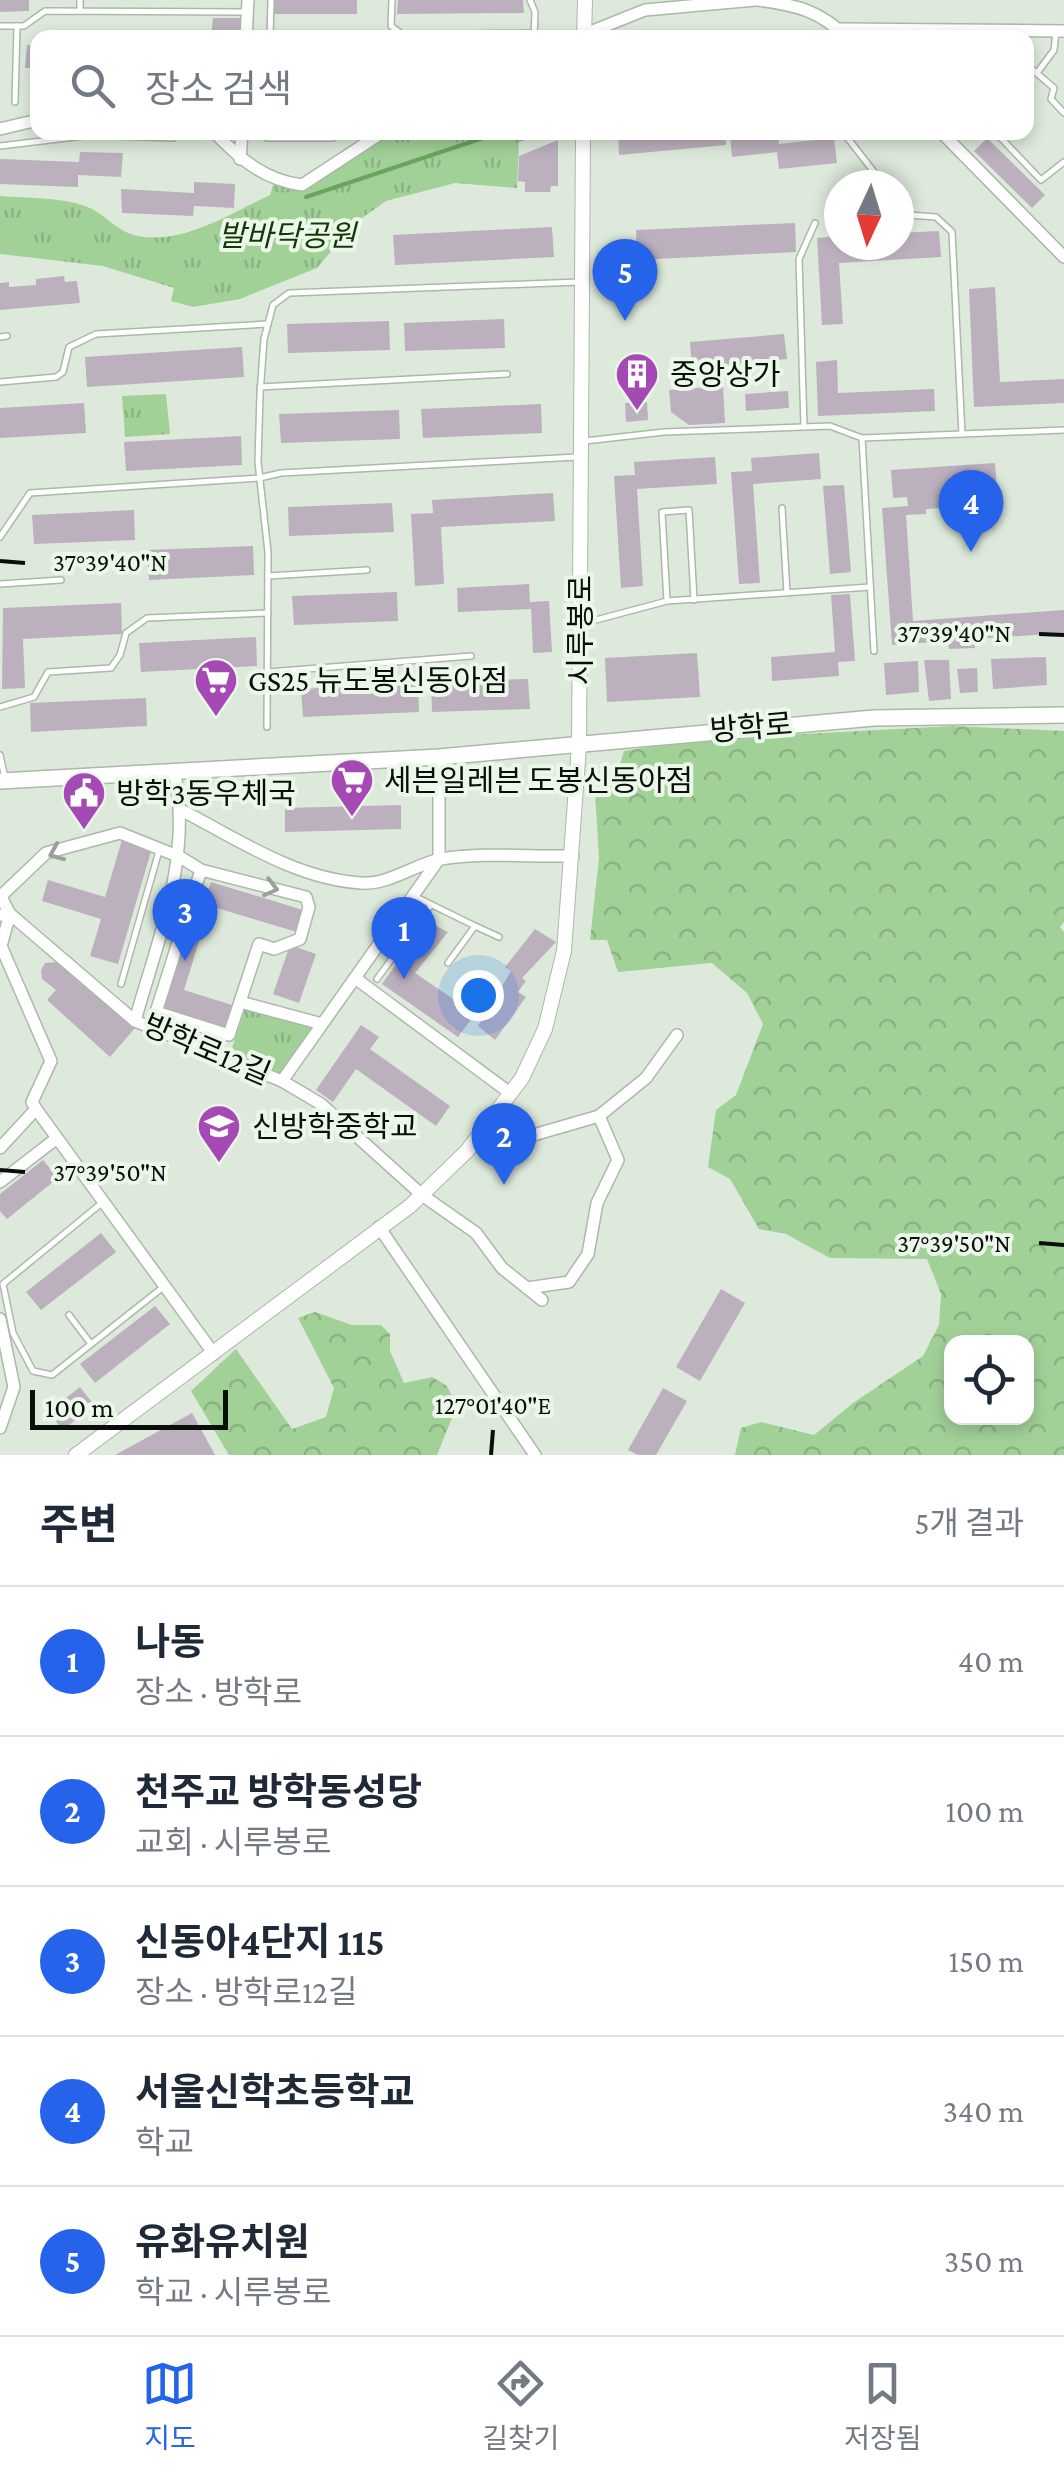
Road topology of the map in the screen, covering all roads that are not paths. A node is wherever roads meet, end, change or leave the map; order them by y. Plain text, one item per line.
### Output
1 (80, 0) edge
2 (272, 0) edge
3 (392, 0) edge
4 (530, 0) edge
5 (585, 0) edge
6 (756, 0) edge
7 (248, 6) edge
8 (80, 11) junction
9 (1064, 19) edge
10 (0, 26) edge
11 (17, 26) junction
12 (270, 30) edge
13 (396, 30) edge
14 (534, 30) edge
15 (582, 30) edge
16 (598, 30) edge
17 (839, 30) edge
18 (1034, 31) edge
19 (1060, 31) edge
20 (1034, 71) edge
21 (1037, 73) junction
22 (16, 102) dead end
23 (1064, 113) edge
24 (30, 122) edge
25 (0, 129) edge
26 (35, 140) edge
27 (222, 140) edge
28 (241, 140) edge
29 (370, 140) edge
30 (583, 140) edge
31 (850, 140) edge
32 (949, 140) edge
33 (1003, 140) edge
34 (0, 146) edge
35 (240, 159) junction
36 (1064, 162) edge
37 (873, 170) edge
38 (914, 215) edge
39 (815, 223) dead end
40 (1064, 257) edge
41 (582, 282) junction
42 (268, 324) junction
43 (507, 374) dead end
44 (0, 382) edge
45 (260, 387) junction
46 (804, 427) junction
47 (1064, 430) edge
48 (962, 434) junction
49 (862, 438) junction
50 (581, 449) junction
51 (260, 478) junction
52 (782, 508) dead end
53 (0, 537) edge
54 (367, 570) dead end
55 (268, 576) junction
56 (61, 580) dead end
57 (0, 584) edge
58 (870, 587) junction
59 (787, 593) junction
60 (694, 600) junction
61 (668, 602) junction
62 (268, 613) junction
63 (580, 624) junction
64 (874, 652) dead end
65 (471, 656) dead end
66 (268, 672) junction
67 (0, 707) edge
68 (1064, 715) edge
69 (267, 727) dead end
70 (579, 746) junction
71 (0, 755) edge
72 (440, 757) junction
73 (174, 770) junction
74 (3, 781) edge
75 (183, 811) junction
76 (160, 848) junction
77 (572, 856) junction
78 (180, 857) junction
79 (439, 860) junction
80 (201, 870) junction
81 (1, 896) edge
82 (413, 896) junction
83 (431, 904) junction
84 (5, 915) edge
85 (476, 926) junction
86 (499, 938) dead end
87 (0, 947) edge
88 (448, 964) dead end
89 (355, 978) junction
90 (377, 979) dead end
91 (121, 984) dead end
92 (240, 1002) junction
93 (135, 1021) junction
94 (322, 1024) junction
95 (677, 1035) dead end
96 (282, 1081) junction
97 (510, 1093) junction
98 (36, 1109) junction
99 (497, 1111) junction
100 (599, 1116) junction
101 (57, 1138) junction
102 (0, 1148) edge
103 (0, 1182) edge
104 (422, 1195) junction
105 (103, 1202) junction
106 (379, 1227) junction
107 (165, 1286) junction
108 (527, 1288) junction
109 (542, 1300) dead end
110 (69, 1315) dead end
111 (0, 1319) edge
112 (2, 1342) edge
113 (91, 1344) junction
114 (214, 1354) junction
115 (0, 1428) edge
116 (533, 1453) edge
117 (76, 1455) edge

1 - 8 lane
2 - 12 lane
3 - 13 lane
4 - 14 lane
5 - 15 street
6 - 16 street
6 - 17 street
7 - 8 lane
8 - 11 lane
9 - 19 street
10 - 11 lane
11 - 22 lane
18 - 19 street
19 - 21 lane
20 - 21 lane
21 - 23 lane
24 - 25 street
26 - 34 lane
27 - 35 street
28 - 35 street
29 - 35 street
30 - 41 street, 시루봉로
31 - 37 lane
32 - 40 street
33 - 36 lane
38 - 48 lane
39 - 46 lane
41 - 42 lane
41 - 50 street, 시루봉로
42 - 44 lane
42 - 45 lane
43 - 45 lane
45 - 51 lane
46 - 49 lane
46 - 50 lane
47 - 48 lane
48 - 49 lane
49 - 58 lane
50 - 51 lane
50 - 63 street, 시루봉로
51 - 53 lane
51 - 55 lane
52 - 59 lane
54 - 55 lane
55 - 62 lane
56 - 57 lane
58 - 59 lane
58 - 64 lane
59 - 60 lane
60 - 61 lane
60 - 61 lane
61 - 63 lane
62 - 66 lane
62 - 67 lane
63 - 70 street, 시루봉로
65 - 66 lane
66 - 69 lane
68 - 70 main road, 방학로
70 - 72 main road, 방학로
70 - 77 street, 시루봉로
71 - 74 lane
72 - 73 main road, 방학로
72 - 79 street
73 - 74 main road, 방학로
73 - 75 street
75 - 78 street
75 - 79 street
76 - 78 street
76 -> 81 street
76 - 91 lane
77 - 79 street
77 - 97 street, 시루봉로
78 - 80 street
78 - 93 street
79 - 82 street
80 -> 92 street
80 - 92 street
81 - 84 street, 방학로12길
82 - 83 lane
82 - 89 street
83 - 85 lane
83 - 90 lane
84 - 87 street
84 - 93 street, 방학로12길
85 - 86 lane
85 - 88 lane
87 - 98 street
89 - 94 street
89 - 97 street
92 - 94 street
93 - 96 street, 방학로12길
94 - 96 street
95 - 100 street
96 - 104 street, 방학로12길
97 - 99 street, 시루봉로
98 - 101 street
98 - 102 street
99 - 100 street
99 - 104 street, 시루봉로
100 - 108 street
101 - 103 street
101 - 105 street
104 - 106 street, 시루봉로
104 - 108 street
105 - 107 street
105 - 113 lane
106 - 114 street, 시루봉로
106 - 116 street
107 - 113 lane
107 - 114 street
108 - 109 street
110 - 113 lane
111 - 112 street
112 - 115 street
114 - 117 street, 시루봉로

